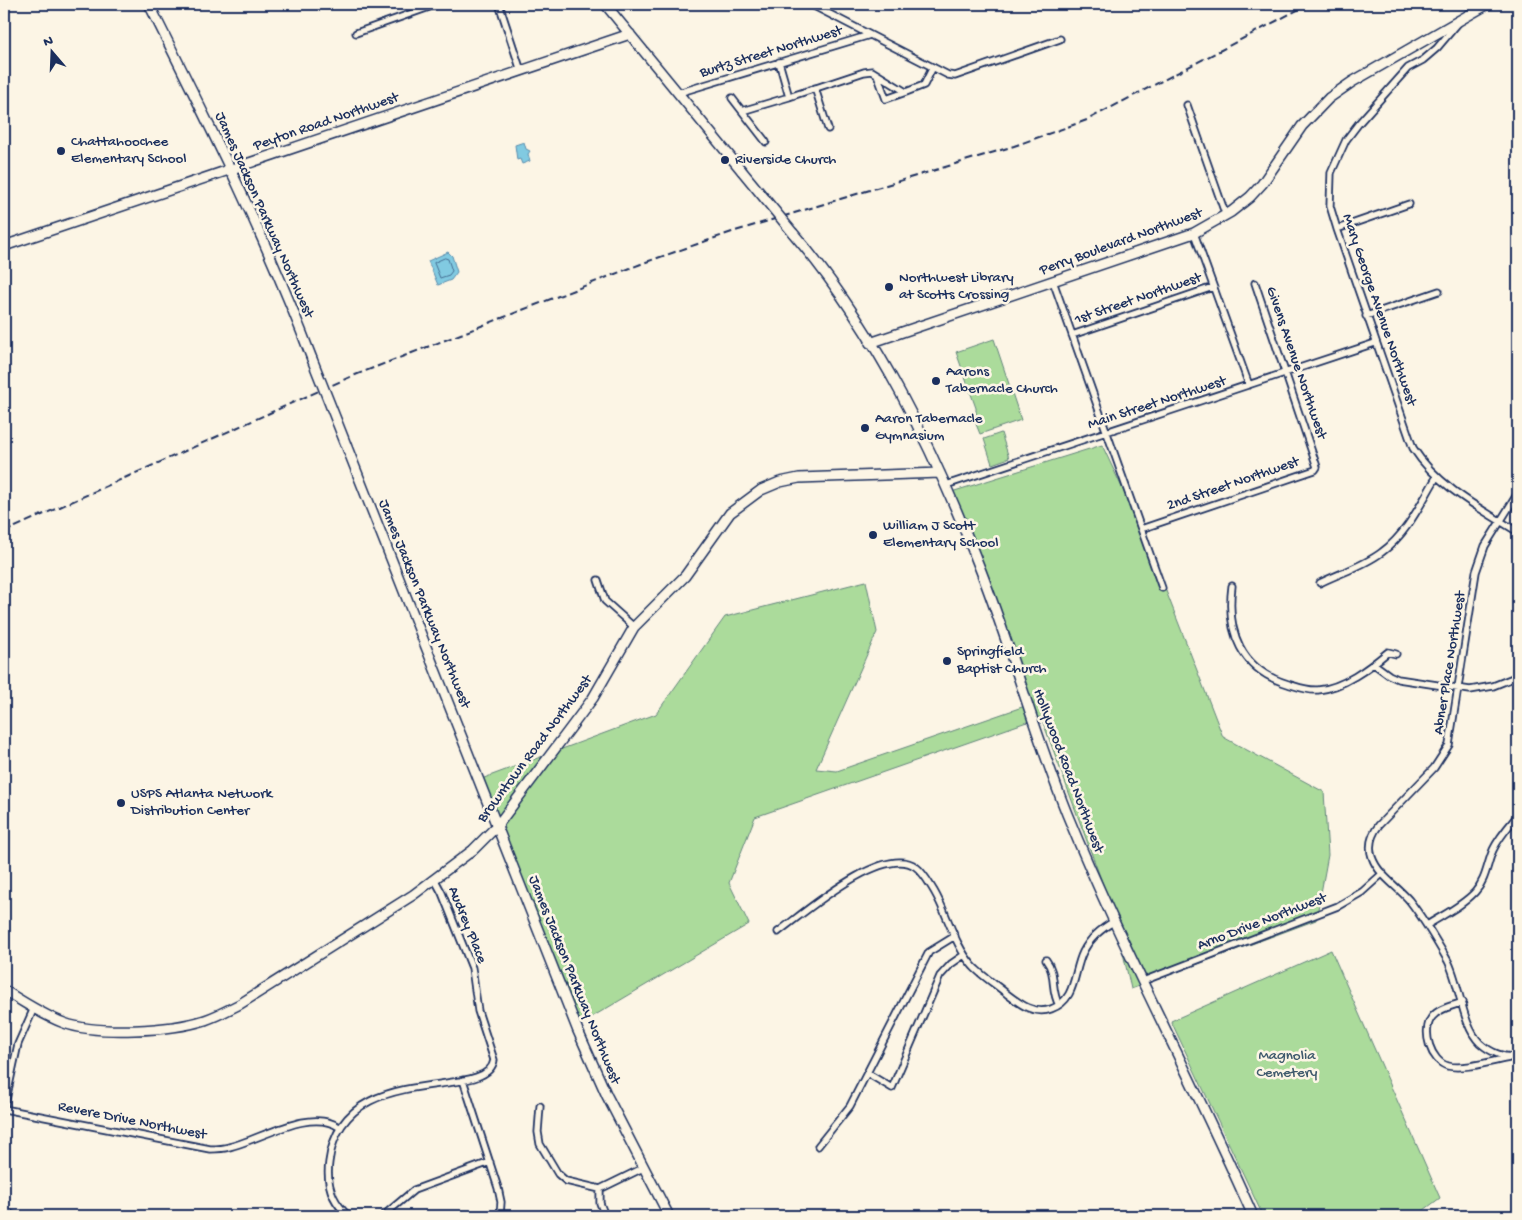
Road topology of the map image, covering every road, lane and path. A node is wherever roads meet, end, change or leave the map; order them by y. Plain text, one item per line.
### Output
1 (149, 4) edge
2 (438, 4) edge
3 (499, 4) edge
4 (605, 4) edge
5 (810, 4) edge
6 (1488, 4) edge
7 (1463, 16) junction
8 (356, 33) dead end
9 (630, 34) junction
10 (870, 35) junction
11 (1060, 39) dead end
12 (1401, 53) junction
13 (779, 62) junction
14 (933, 68) junction
15 (1408, 68) junction
16 (521, 71) junction
17 (877, 74) junction
18 (815, 88) junction
19 (906, 92) junction
20 (678, 93) junction
21 (789, 97) junction
22 (732, 98) dead end
23 (1187, 106) dead end
24 (742, 111) junction
25 (828, 128) dead end
26 (766, 142) dead end
27 (232, 168) junction
28 (1409, 204) dead end
29 (1226, 216) junction
30 (1337, 230) junction
31 (1194, 232) junction
32 (4, 246) edge
33 (1053, 281) junction
34 (1255, 283) dead end
35 (1213, 287) junction
36 (1439, 292) dead end
37 (1366, 316) junction
38 (1072, 335) junction
39 (870, 343) junction
40 (1375, 343) junction
41 (1286, 373) junction
42 (1249, 385) junction
43 (1106, 433) junction
44 (1313, 452) joint
45 (940, 473) junction
46 (1436, 478) junction
47 (946, 485) junction
48 (1518, 493) edge
49 (1500, 521) junction
50 (1141, 529) junction
51 (1518, 532) edge
52 (598, 580) dead end
53 (1320, 582) dead end
54 (1232, 586) dead end
55 (1162, 588) dead end
56 (634, 628) junction
57 (1396, 654) dead end
58 (1374, 664) junction
59 (1518, 676) edge
60 (1459, 688) junction
61 (1518, 816) edge
62 (497, 826) junction
63 (1382, 873) junction
64 (435, 880) junction
65 (1115, 921) junction
66 (1427, 925) junction
67 (778, 932) dead end
68 (955, 936) junction
69 (964, 956) junction
70 (1046, 960) dead end
71 (1144, 981) junction
72 (4, 990) edge
73 (1463, 1002) junction
74 (1058, 1005) junction
75 (34, 1008) junction
76 (1518, 1056) edge
77 (1511, 1057) junction
78 (867, 1073) junction
79 (463, 1080) junction
80 (540, 1106) dead end
81 (4, 1109) edge
82 (339, 1128) junction
83 (818, 1146) dead end
84 (490, 1162) junction
85 (643, 1168) junction
86 (600, 1189) junction
87 (342, 1210) junction
88 (4, 1211) edge
89 (15, 1216) edge
90 (334, 1216) edge
91 (349, 1216) edge
92 (383, 1216) edge
93 (500, 1216) edge
94 (605, 1216) edge
95 (669, 1216) edge
96 (1253, 1216) edge

1 - 27 street, James Jackson Parkway Northwest
2 - 8 street
3 - 16 street
4 - 9 street, Hollywood Road Northwest
5 - 10 street
6 - 7 street, Perry Boulevard Northwest
7 - 12 street, Perry Boulevard Northwest
7 - 15 street, Mary George Avenue Northwest
9 - 16 street, Peyton Road Northwest
9 - 20 street, Hollywood Road Northwest
10 - 13 street, Burtz Street Northwest
10 - 14 street
11 - 14 street
12 - 15 street
12 - 29 street, Perry Boulevard Northwest
13 - 20 street, Burtz Street Northwest
13 - 21 street
14 - 19 street
15 - 30 street, Mary George Avenue Northwest
16 - 27 street, Peyton Road Northwest
17 - 18 street
17 - 19 street
17 - 19 street
18 - 21 street
18 - 25 street
20 - 39 street, Hollywood Road Northwest, bridge
21 - 24 street
22 - 24 street
23 - 29 street
24 - 26 street
27 - 32 street, Peyton Road Northwest
27 - 62 street, James Jackson Parkway Northwest, bridge
28 - 30 street
29 - 31 street, Perry Boulevard Northwest
30 - 37 street, Mary George Avenue Northwest
31 - 33 street, Perry Boulevard Northwest
31 - 35 street
33 - 38 street
33 - 39 street, Perry Boulevard Northwest
34 - 41 street, Givens Avenue Northwest
35 - 38 street, 1st Street Northwest
35 - 42 street
36 - 37 street
37 - 40 street, Mary George Avenue Northwest
38 - 43 street
39 - 45 street, Hollywood Road Northwest
40 - 41 street, Main Street Northwest
40 - 46 street, Mary George Avenue Northwest
41 - 42 street, Main Street Northwest
41 - 44 street, Givens Avenue Northwest
42 - 43 street, Main Street Northwest
43 - 47 street, Main Street Northwest
43 - 50 street
44 - 50 street, 2nd Street Northwest
45 - 47 street, Hollywood Road Northwest
45 - 56 street, Browntown Road Northwest
46 - 49 street, Mary George Avenue Northwest
46 - 53 street
47 - 65 street, Hollywood Road Northwest
48 - 49 street, Abner Place Northwest
49 - 51 street, Mary George Avenue Northwest
49 - 60 street, Abner Place Northwest
50 - 55 street
52 - 56 street
54 - 58 street
56 - 62 street, Browntown Road Northwest
57 - 58 street
58 - 60 street
59 - 60 street
60 - 63 street, Abner Place Northwest
61 - 66 street
62 - 64 street, Browntown Road Northwest
62 - 85 street, James Jackson Parkway Northwest
63 - 66 street, Abner Place Northwest
63 - 71 street, Arno Drive Northwest
64 - 75 street, Browntown Road Northwest
64 - 79 street, Audrey Place
65 - 71 street, Hollywood Road Northwest
65 - 74 street
66 - 73 street, Abner Place Northwest
67 - 68 street
68 - 69 street
68 - 78 street
69 - 74 street
69 - 78 street
70 - 74 street
71 - 96 street, Hollywood Road Northwest
72 - 75 street, Browntown Road Northwest
73 - 77 street, Abner Place Northwest
73 - 77 street
75 - 81 street
76 - 77 street, Abner Place Northwest
78 - 83 street
79 - 82 street
79 - 84 street
80 - 86 street
81 - 82 street, Revere Drive Northwest
82 - 87 street
84 - 92 street
84 - 93 street
85 - 86 street
85 - 95 street, James Jackson Parkway Northwest
86 - 94 street
87 - 90 street
87 - 91 street
88 - 89 street

